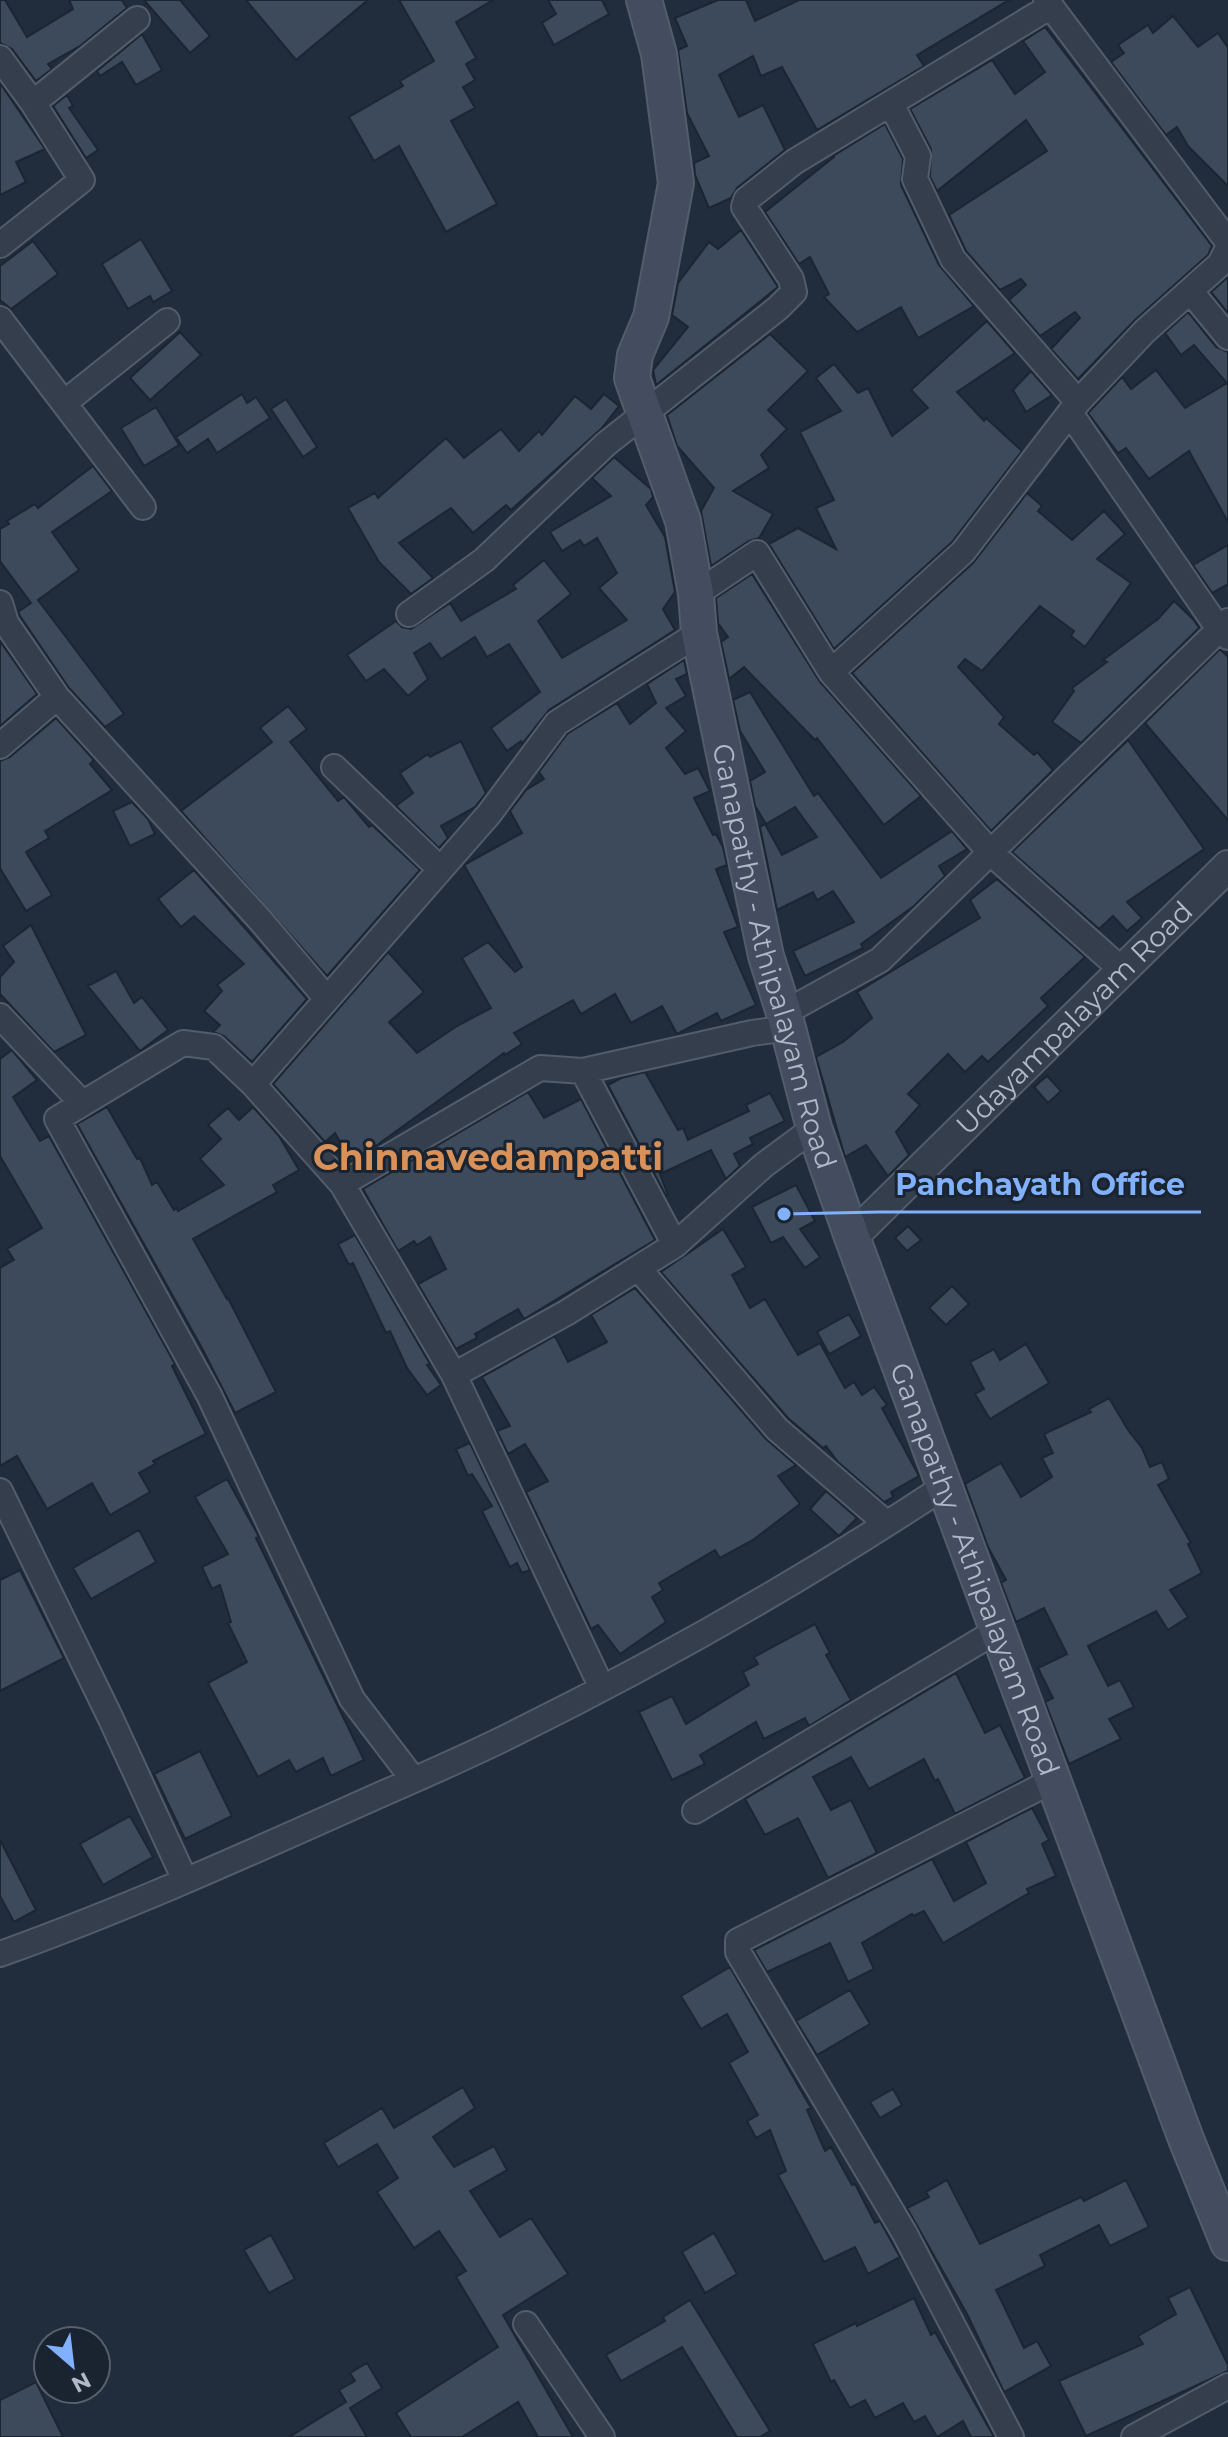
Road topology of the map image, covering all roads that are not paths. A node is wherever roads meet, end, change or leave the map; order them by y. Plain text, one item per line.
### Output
1 (644, 0) edge
2 (1049, 3) edge
3 (137, 19) dead end
4 (0, 58) edge
5 (33, 103) junction
6 (891, 104) junction
7 (0, 245) edge
8 (1228, 245) edge
9 (1191, 292) junction
10 (0, 319) edge
11 (167, 321) dead end
12 (1228, 337) edge
13 (64, 403) junction
14 (1074, 407) junction
15 (644, 413) junction
16 (143, 507) dead end
17 (696, 594) junction
18 (0, 603) edge
19 (409, 614) dead end
20 (1225, 629) edge
21 (699, 633) junction
22 (831, 672) junction
23 (57, 697) junction
24 (0, 746) edge
25 (334, 767) dead end
26 (991, 853) junction
27 (440, 869) junction
28 (1225, 877) edge
29 (1122, 970) junction
30 (327, 999) junction
31 (0, 1016) edge
32 (786, 1021) junction
33 (583, 1071) junction
34 (253, 1084) junction
35 (82, 1103) junction
36 (814, 1128) junction
37 (342, 1184) junction
38 (852, 1237) junction
39 (675, 1245) junction
40 (638, 1268) junction
41 (454, 1375) junction
42 (945, 1486) junction
43 (0, 1491) edge
44 (886, 1523) junction
45 (998, 1630) junction
46 (602, 1688) junction
47 (413, 1779) junction
48 (1054, 1780) junction
49 (695, 1811) dead end
50 (185, 1880) junction
51 (0, 1954) edge
52 (1228, 2243) edge
53 (526, 2324) dead end
54 (1228, 2386) edge
55 (602, 2437) edge
56 (1011, 2437) edge
57 (1134, 2437) edge

1 - 15 main road, Ganapathy - Athipalayam Road
2 - 6 street
2 - 8 street
3 - 5 street
4 - 5 street
5 - 7 street
6 - 14 street
6 - 15 street
8 - 9 street
9 - 12 street
9 - 14 street
10 - 13 street
11 - 13 street
13 - 16 street
14 - 20 street
14 - 22 street
15 - 17 main road, Ganapathy - Athipalayam Road
15 - 19 street
17 - 21 main road, Ganapathy - Athipalayam Road
17 - 22 street
18 - 23 street
20 - 26 street
21 - 27 street
21 - 32 main road, Ganapathy - Athipalayam Road
22 - 26 street
23 - 24 street
23 - 30 street
25 - 27 street
26 - 29 street
26 - 32 street
27 - 30 street
28 - 29 street, Udayampalayam Road
29 - 38 street, Udayampalayam Road
30 - 34 street
31 - 35 street
32 - 33 street
32 - 36 main road, Ganapathy - Athipalayam Road
33 - 37 street
33 - 39 street
34 - 35 street
34 - 37 street
35 - 47 street
36 - 38 main road, Ganapathy - Athipalayam Road
36 - 39 street
37 - 41 street
38 - 42 main road, Ganapathy - Athipalayam Road
39 - 40 street
40 - 41 street
40 - 44 street
41 - 46 street
42 - 44 street
42 - 45 main road, Ganapathy - Athipalayam Road
43 - 50 street
44 - 46 street
45 - 48 main road, Ganapathy - Athipalayam Road
45 - 49 street
46 - 47 street
47 - 50 street
48 - 52 main road, Ganapathy - Athipalayam Road
48 - 56 street
50 - 51 street
53 - 55 street
54 - 57 street

